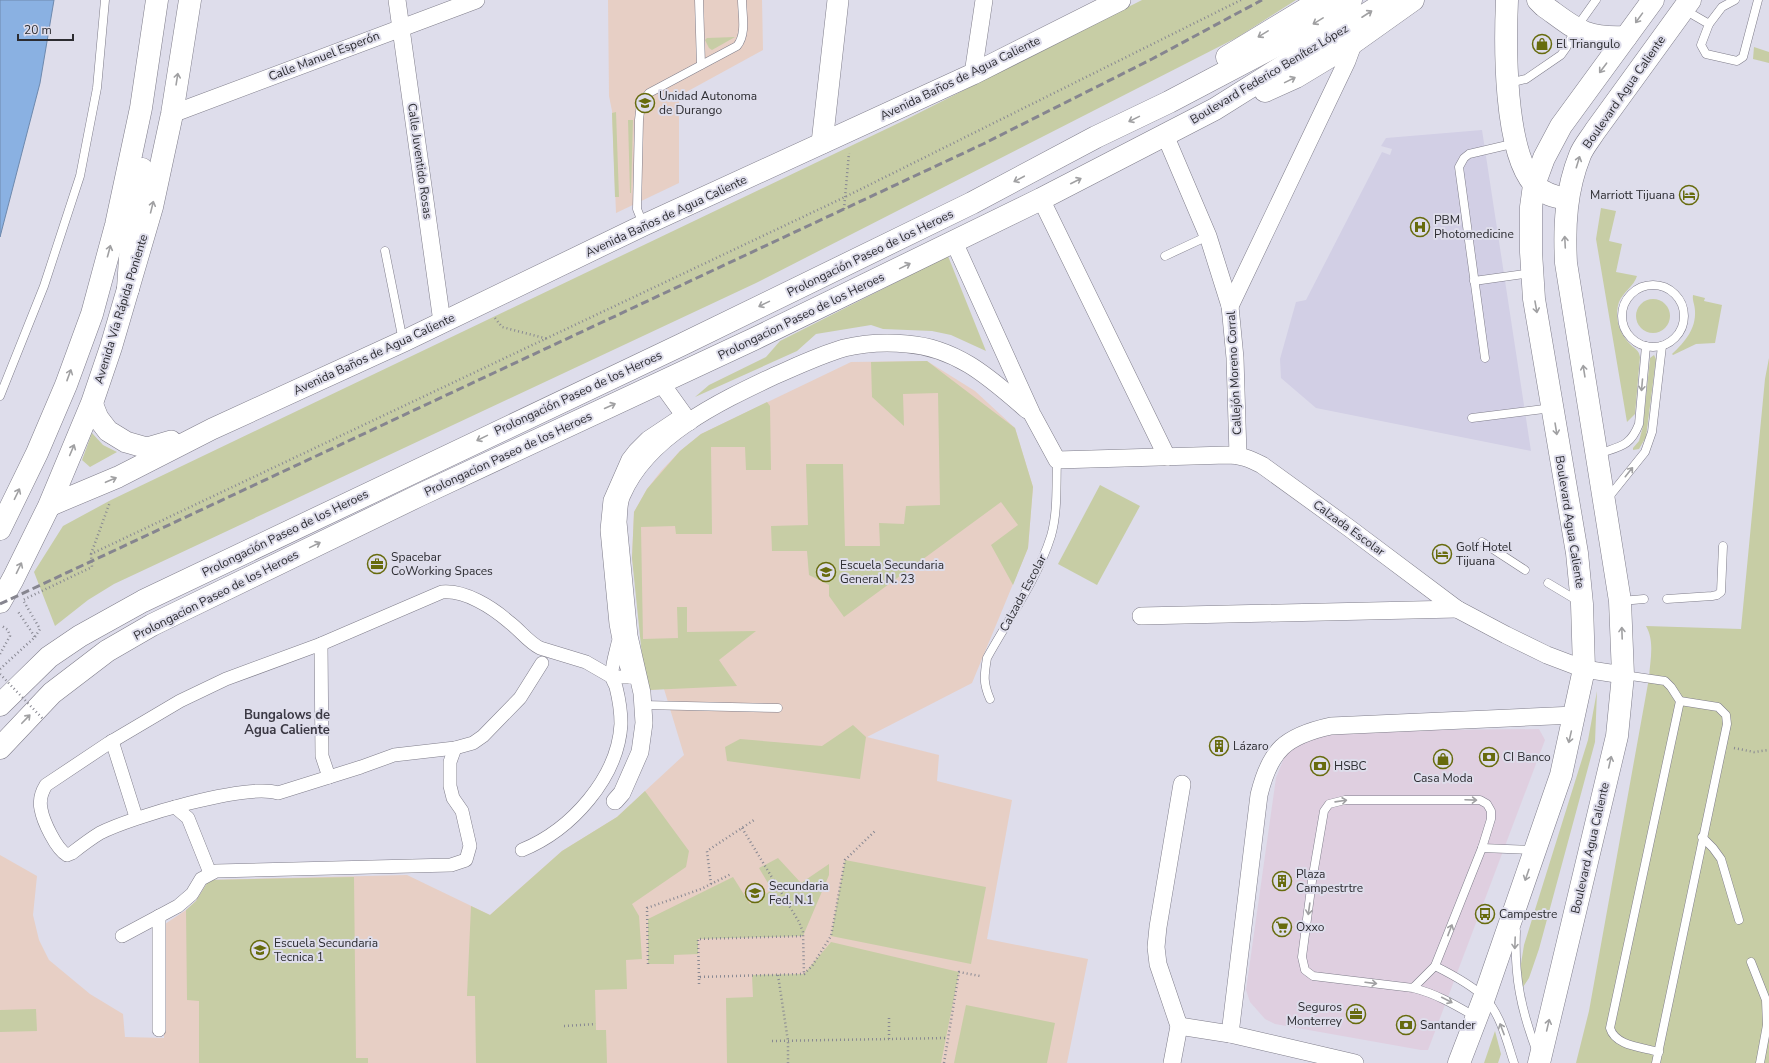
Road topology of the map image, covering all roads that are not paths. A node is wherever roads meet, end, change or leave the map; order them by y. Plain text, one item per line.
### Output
1 (105, 0) edge
2 (157, 0) edge
3 (167, 0) edge
4 (190, 0) edge
5 (397, 0) edge
6 (476, 0) edge
7 (699, 0) edge
8 (742, 0) edge
9 (838, 0) edge
10 (984, 0) edge
11 (1120, 0) edge
12 (1321, 0) edge
13 (1351, 0) edge
14 (1389, 0) edge
15 (1413, 0) edge
16 (1508, 0) edge
17 (1539, 0) edge
18 (1596, 0) edge
19 (1653, 0) edge
20 (1735, 0) edge
21 (1758, 0) edge
22 (1686, 4) edge
23 (1709, 24) junction
24 (401, 27) junction
25 (1576, 28) junction
26 (1626, 37) junction
27 (1354, 42) junction
28 (701, 65) junction
29 (974, 74) junction
30 (1508, 84) junction
31 (1169, 102) junction
32 (1215, 109) junction
33 (172, 114) junction
34 (1165, 134) junction
35 (822, 143) junction
36 (1516, 143) junction
37 (1534, 185) junction
38 (1041, 199) junction
39 (1567, 199) junction
40 (644, 225) junction
41 (1208, 236) junction
42 (954, 242) junction
43 (385, 251) dead end
44 (1165, 256) dead end
45 (1532, 273) junction
46 (1474, 281) junction
47 (128, 289) junction
48 (1230, 306) junction
49 (442, 322) junction
50 (404, 341) junction
51 (1646, 346) junction
52 (1662, 346) junction
53 (1485, 358) dead end
54 (661, 383) junction
55 (0, 396) edge
56 (92, 402) junction
57 (1552, 408) junction
58 (1032, 414) junction
59 (686, 418) junction
60 (1472, 418) dead end
61 (212, 429) junction
62 (1238, 455) junction
63 (1597, 455) junction
64 (1167, 457) junction
65 (1057, 460) junction
66 (1604, 502) junction
67 (49, 506) junction
68 (0, 529) edge
69 (1482, 542) dead end
70 (1723, 546) dead end
71 (1525, 570) dead end
72 (1548, 583) dead end
73 (1644, 599) dead end
74 (1667, 599) dead end
75 (1620, 601) junction
76 (1582, 604) junction
77 (8, 606) edge
78 (1457, 609) junction
79 (1142, 616) dead end
80 (618, 639) junction
81 (321, 644) junction
82 (540, 648) junction
83 (562, 655) junction
84 (542, 663) junction
85 (1584, 669) junction
86 (1623, 675) junction
87 (612, 677) junction
88 (635, 677) junction
89 (990, 699) dead end
90 (1680, 701) junction
91 (0, 705) edge
92 (643, 705) junction
93 (778, 708) dead end
94 (1575, 715) junction
95 (112, 742) junction
96 (0, 748) edge
97 (455, 748) junction
98 (329, 777) junction
99 (1182, 784) dead end
100 (615, 801) dead end
101 (195, 802) junction
102 (175, 807) junction
103 (136, 817) junction
104 (188, 818) junction
105 (1702, 837) junction
106 (1482, 848) junction
107 (522, 850) dead end
108 (1536, 850) junction
109 (210, 873) junction
110 (1517, 904) junction
111 (159, 916) junction
112 (1739, 920) dead end
113 (122, 936) dead end
114 (1751, 962) dead end
115 (1435, 966) junction
116 (1413, 988) junction
117 (1484, 998) junction
118 (1477, 1018) junction
119 (1179, 1026) junction
120 (159, 1030) dead end
121 (1230, 1034) junction
122 (1658, 1052) junction
123 (1542, 1062) edge
124 (1172, 1063) edge
125 (1355, 1063) edge
126 (1459, 1063) edge
127 (1514, 1063) edge
128 (1656, 1063) edge
129 (1760, 1063) edge

1 - 55 lane
68 -> 2 main road
3 - 47 main road
33 -> 4 main road, Avenida Vía Rápida Poniente
5 - 24 street, Calle Juventido Rosas
6 - 24 street, Calle Manuel Esperón
7 - 28 lane
8 - 28 lane
9 - 35 street
10 - 29 street
11 - 29 street, Avenida Baños de Agua Caliente
12 -> 31 main road
13 -> 31 main road, Boulevard Federico Benítez López
32 -> 14 main road, Boulevard Federico Benítez López
15 - 27 main road
16 - 30 main road
17 - 25 main road
18 - 25 lane
19 -> 26 main road, Boulevard Agua Caliente
20 - 23 lane
21 - 23 lane
22 - 23 lane
39 -> 22 main road, Boulevard Agua Caliente
24 - 33 street, Calle Manuel Esperón
24 - 49 street, Calle Juventido Rosas
25 - 26 main road
25 - 30 lane
26 -> 37 main road, Boulevard Agua Caliente
32 -> 27 main road
27 - 48 street
28 - 40 lane
29 - 35 street, Avenida Baños de Agua Caliente
30 - 36 main road
31 -> 91 main road, Prolongación Paseo de los Heroes
32 - 34 main road, Boulevard Federico Benítez López
47 -> 33 main road, Avenida Vía Rápida Poniente
38 -> 34 main road, Boulevard Federico Benítez López
34 - 41 street, Callejón Moreno Corral
35 - 40 street, Avenida Baños de Agua Caliente
36 - 37 main road
36 - 46 lane
37 - 39 main road
37 - 45 main road, Boulevard Agua Caliente
38 - 42 main road, Prolongacion Paseo de los Heroes
38 - 64 street
63 -> 39 main road, Boulevard Agua Caliente
40 - 49 street, Avenida Baños de Agua Caliente
41 - 44 lane
41 - 48 street, Callejón Moreno Corral
54 -> 42 main road, Prolongacion Paseo de los Heroes
42 - 58 street
43 - 50 lane
45 - 46 lane
45 -> 57 main road, Boulevard Agua Caliente
46 - 53 lane
47 - 56 main road, Avenida Vía Rápida Poniente
48 - 62 street, Callejón Moreno Corral
49 - 50 street, Avenida Baños de Agua Caliente
50 - 61 street, Avenida Baños de Agua Caliente
51 - 52 lane
51 - 52 lane
51 -> 63 lane
66 -> 52 lane
54 - 59 street
96 -> 54 main road, Prolongacion Paseo de los Heroes
56 - 61 street, Avenida Baños de Agua Caliente
67 -> 56 main road, Avenida Vía Rápida Poniente
57 - 60 lane
57 -> 76 main road, Boulevard Agua Caliente
58 - 59 street
58 - 65 street
59 - 80 street
59 - 88 street
67 -> 61 street, Avenida Baños de Agua Caliente
62 - 64 street, Calzada Escolar
62 - 78 street, Calzada Escolar
63 - 66 main road, Boulevard Agua Caliente
64 - 65 street, Calzada Escolar
65 - 89 lane, Calzada Escolar
66 - 75 main road, Boulevard Agua Caliente
77 -> 67 main road, Avenida Vía Rápida Poniente
69 - 71 lane
70 - 74 lane
72 - 76 lane
73 - 75 lane
86 -> 75 main road, Boulevard Agua Caliente
76 - 85 main road, Boulevard Agua Caliente
78 - 79 street
78 - 85 street, Calzada Escolar
80 - 87 street
80 - 88 street
81 - 82 street
81 - 95 street
81 - 98 street
82 - 83 street
82 - 84 street
83 - 84 street
83 - 87 street
84 - 97 street
85 - 86 street, Calzada Escolar
85 - 94 main road, Boulevard Agua Caliente
86 - 90 lane
123 -> 86 main road, Boulevard Agua Caliente
87 - 88 street
87 - 107 street
88 - 92 street
90 - 105 lane
90 - 122 lane
92 - 93 lane
92 - 100 street
94 -> 108 main road, Boulevard Agua Caliente
94 - 121 street
95 - 103 street
95 - 103 street
97 - 98 street
97 - 109 street
98 - 101 street
99 - 119 street
101 - 102 street
101 - 104 street
102 - 103 street
102 - 104 street
104 - 109 street
105 - 112 lane
105 - 122 lane
106 - 108 lane
115 -> 106 lane
106 - 116 lane
108 -> 110 main road, Boulevard Agua Caliente
109 - 111 street
110 - 117 main road, Boulevard Agua Caliente
110 -> 123 lane
111 - 113 street
111 - 120 street
114 - 129 lane
115 - 116 lane
115 - 117 lane
116 -> 118 lane
117 - 118 main road, Boulevard Agua Caliente
127 -> 117 lane
118 - 126 main road, Boulevard Agua Caliente
119 - 121 street
119 - 124 street
121 - 125 street
122 - 128 lane

